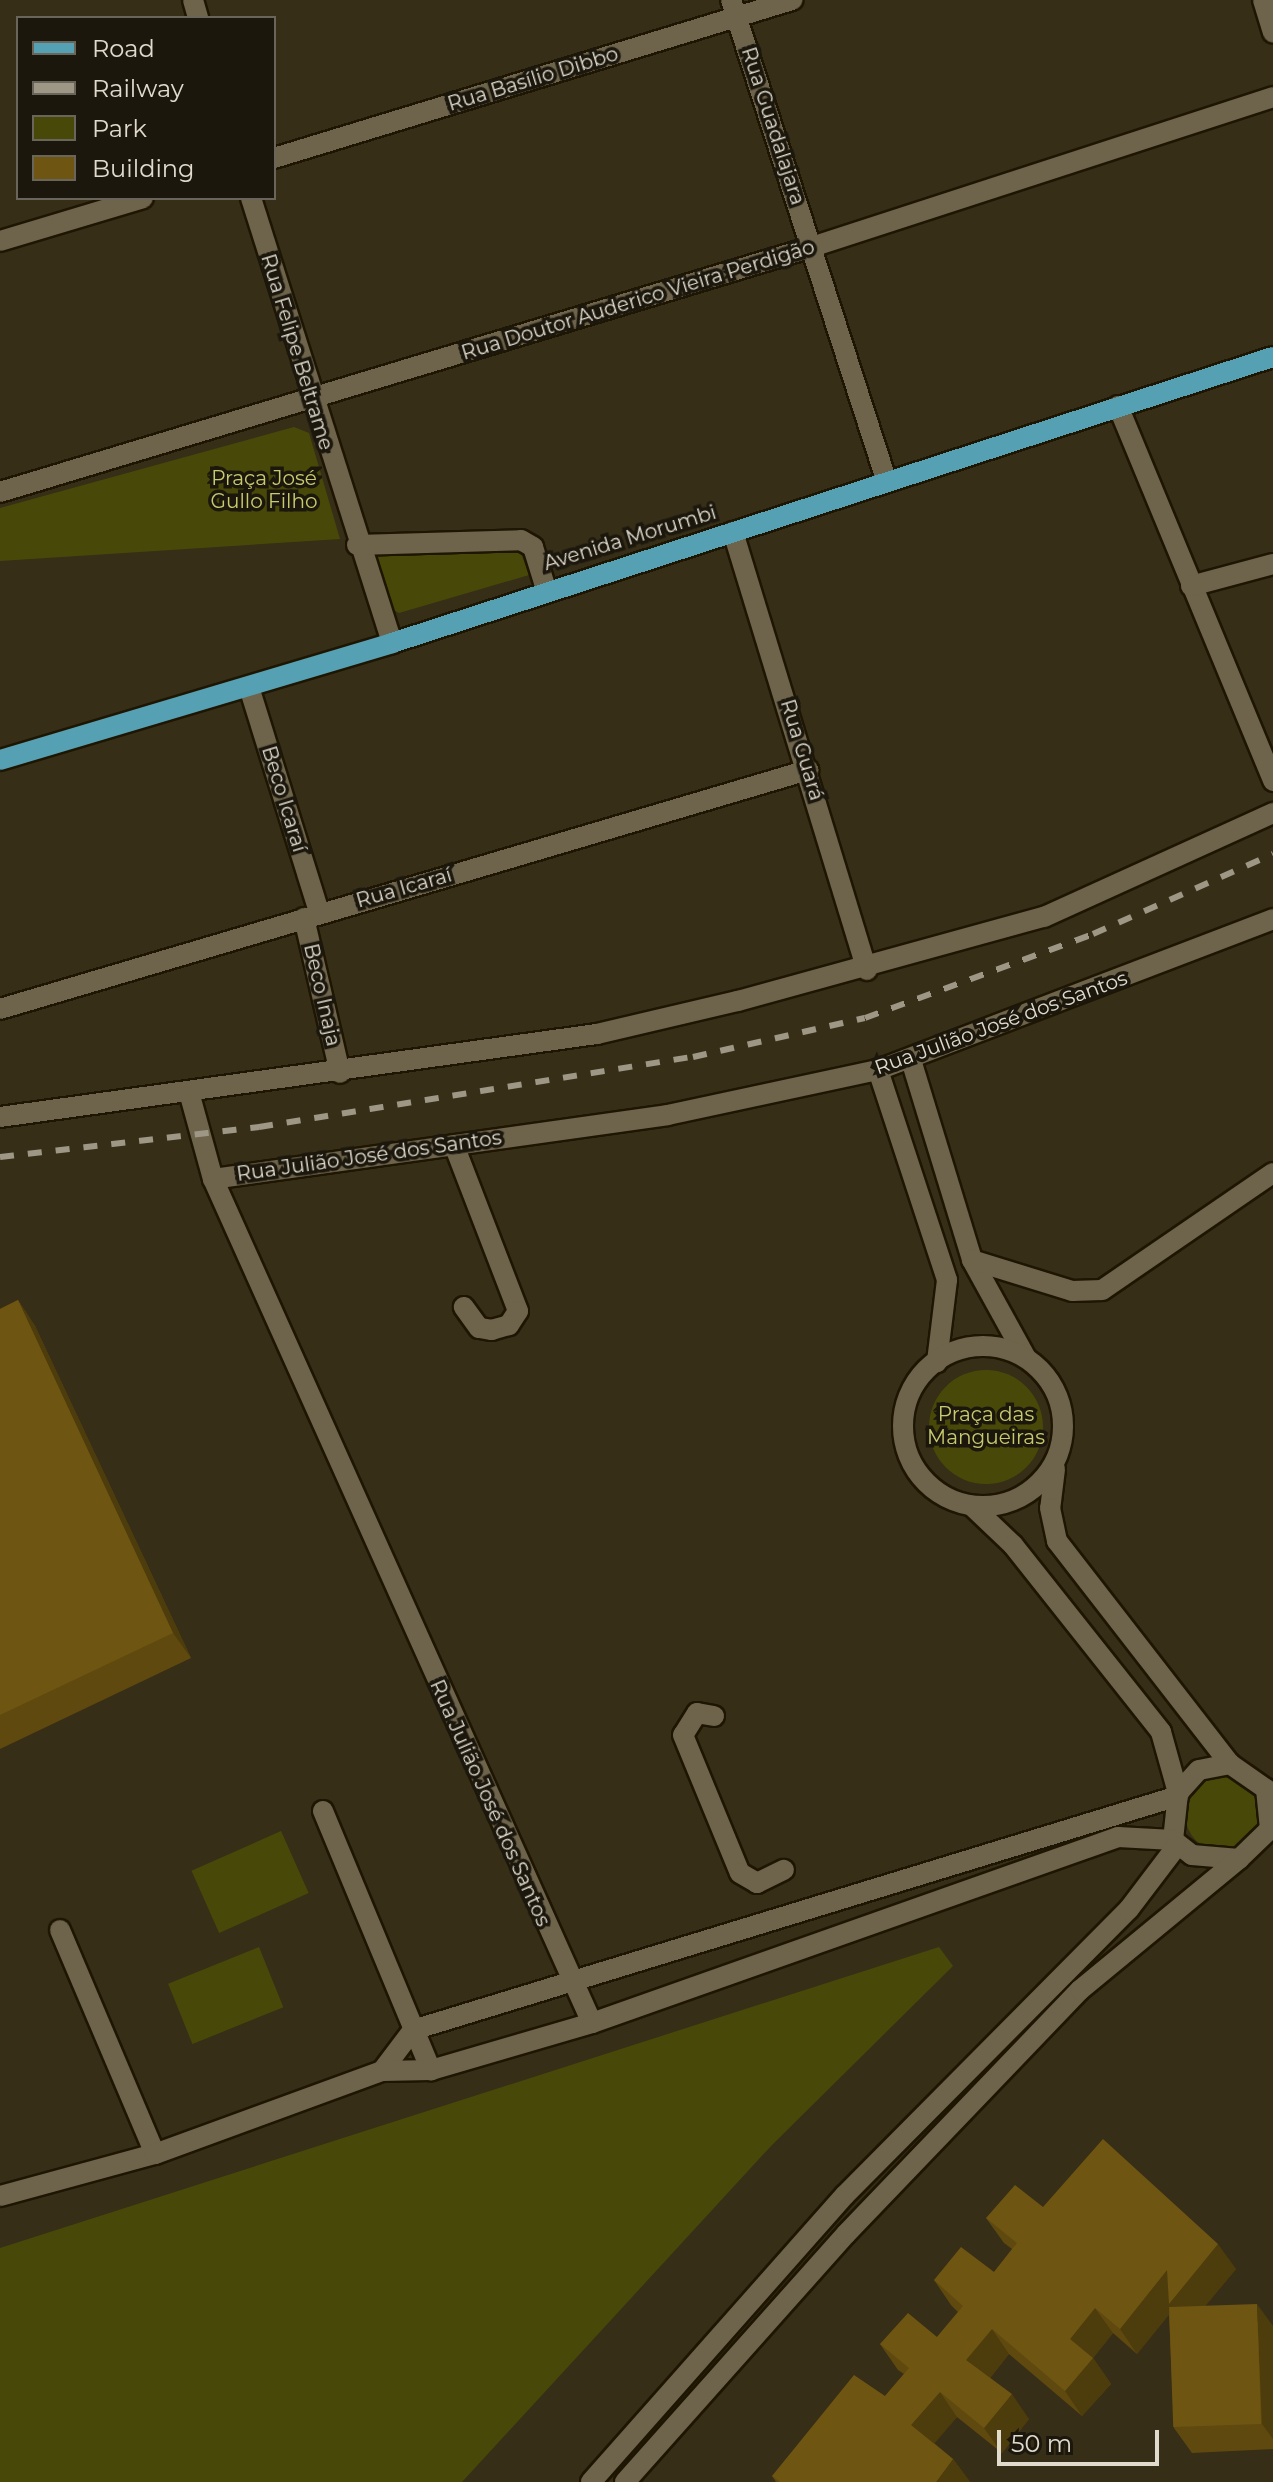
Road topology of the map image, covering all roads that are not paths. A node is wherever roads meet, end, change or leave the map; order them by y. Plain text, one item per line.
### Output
1 (792, 0) edge
2 (1263, 0) edge
3 (734, 9) edge
4 (1273, 32) edge
5 (1273, 97) edge
6 (276, 157) edge
7 (136, 200) edge
8 (252, 200) edge
9 (0, 241) edge
10 (812, 247) junction
11 (1273, 357) edge
12 (311, 402) junction
13 (1118, 406) junction
14 (887, 482) junction
15 (0, 492) edge
16 (733, 532) junction
17 (357, 545) junction
18 (1273, 564) edge
19 (1191, 586) junction
20 (546, 589) junction
21 (392, 643) junction
22 (249, 687) junction
23 (0, 760) edge
24 (808, 770) junction
25 (1273, 781) edge
26 (1273, 813) edge
27 (312, 915) junction
28 (1273, 919) edge
29 (867, 970) junction
30 (0, 1009) edge
31 (911, 1060) junction
32 (878, 1070) junction
33 (340, 1073) junction
34 (189, 1092) junction
35 (0, 1117) edge
36 (454, 1145) junction
37 (1273, 1173) edge
38 (213, 1179) junction
39 (972, 1260) junction
40 (464, 1307) dead end
41 (1027, 1359) junction
42 (937, 1362) junction
43 (1058, 1456) junction
44 (972, 1506) junction
45 (714, 1716) dead end
46 (1238, 1766) junction
47 (1273, 1769) edge
48 (1178, 1795) junction
49 (323, 1811) dead end
50 (1271, 1828) edge
51 (1175, 1843) junction
52 (1239, 1859) junction
53 (784, 1870) dead end
54 (60, 1930) dead end
55 (569, 1978) junction
56 (592, 2023) junction
57 (413, 2030) junction
58 (431, 2070) junction
59 (382, 2071) junction
60 (155, 2154) junction
61 (0, 2196) edge
62 (591, 2482) edge
63 (625, 2482) edge

1 - 3 street, Rua Basílio Dibbo
2 - 4 street
3 - 6 street, Rua Basílio Dibbo
3 - 10 street, Rua Guadalajara
5 - 10 street, Rua Doutor Auderico Vieira Perdigão
7 - 9 street
8 - 12 street, Rua Felipe Beltrame
10 - 12 street, Rua Doutor Auderico Vieira Perdigão
10 - 14 street, Rua Guadalajara
11 - 13 main road, Avenida Morumbi
12 - 15 street, Rua Doutor Auderico Vieira Perdigão
12 - 17 street, Rua Felipe Beltrame
13 - 14 main road, Avenida Morumbi
13 - 19 street
14 - 16 main road, Avenida Morumbi
16 - 20 main road, Avenida Morumbi
16 - 24 street, Rua Guará
17 - 20 street
17 - 21 street, Rua Felipe Beltrame
18 - 19 street
19 - 25 street
20 - 21 main road, Avenida Morumbi
21 - 22 main road, Avenida Morumbi
22 - 23 main road, Avenida Morumbi
22 - 27 street, Beco Icaraí
24 - 27 street, Rua Icaraí
24 - 29 street, Rua Guará
26 - 29 street
27 - 30 street, Rua Icaraí
27 - 33 street, Beco Inaja
28 - 31 street, Rua Julião José dos Santos
29 - 33 street
31 - 32 street, Rua Julião José dos Santos
31 - 39 street
32 - 36 street, Rua Julião José dos Santos
32 - 42 street
33 - 34 street
34 - 35 street
34 - 38 street
36 - 38 street, Rua Julião José dos Santos
36 - 40 street
37 - 39 street
38 - 55 street, Rua Julião José dos Santos
39 - 41 street
41 - 42 street
41 - 43 street
42 - 44 street
43 - 44 street
43 - 46 street
44 - 48 street
45 - 53 street
46 - 47 street
46 - 48 street
46 - 50 street
48 - 51 street
48 - 55 street
49 - 57 street
50 - 52 street
51 - 52 street
51 - 56 street
51 - 62 street
52 - 63 street
54 - 60 street
55 - 56 street, Rua Julião José dos Santos
55 - 57 street
56 - 58 street
57 - 58 street
57 - 59 street
58 - 59 street
59 - 60 street
60 - 61 street

